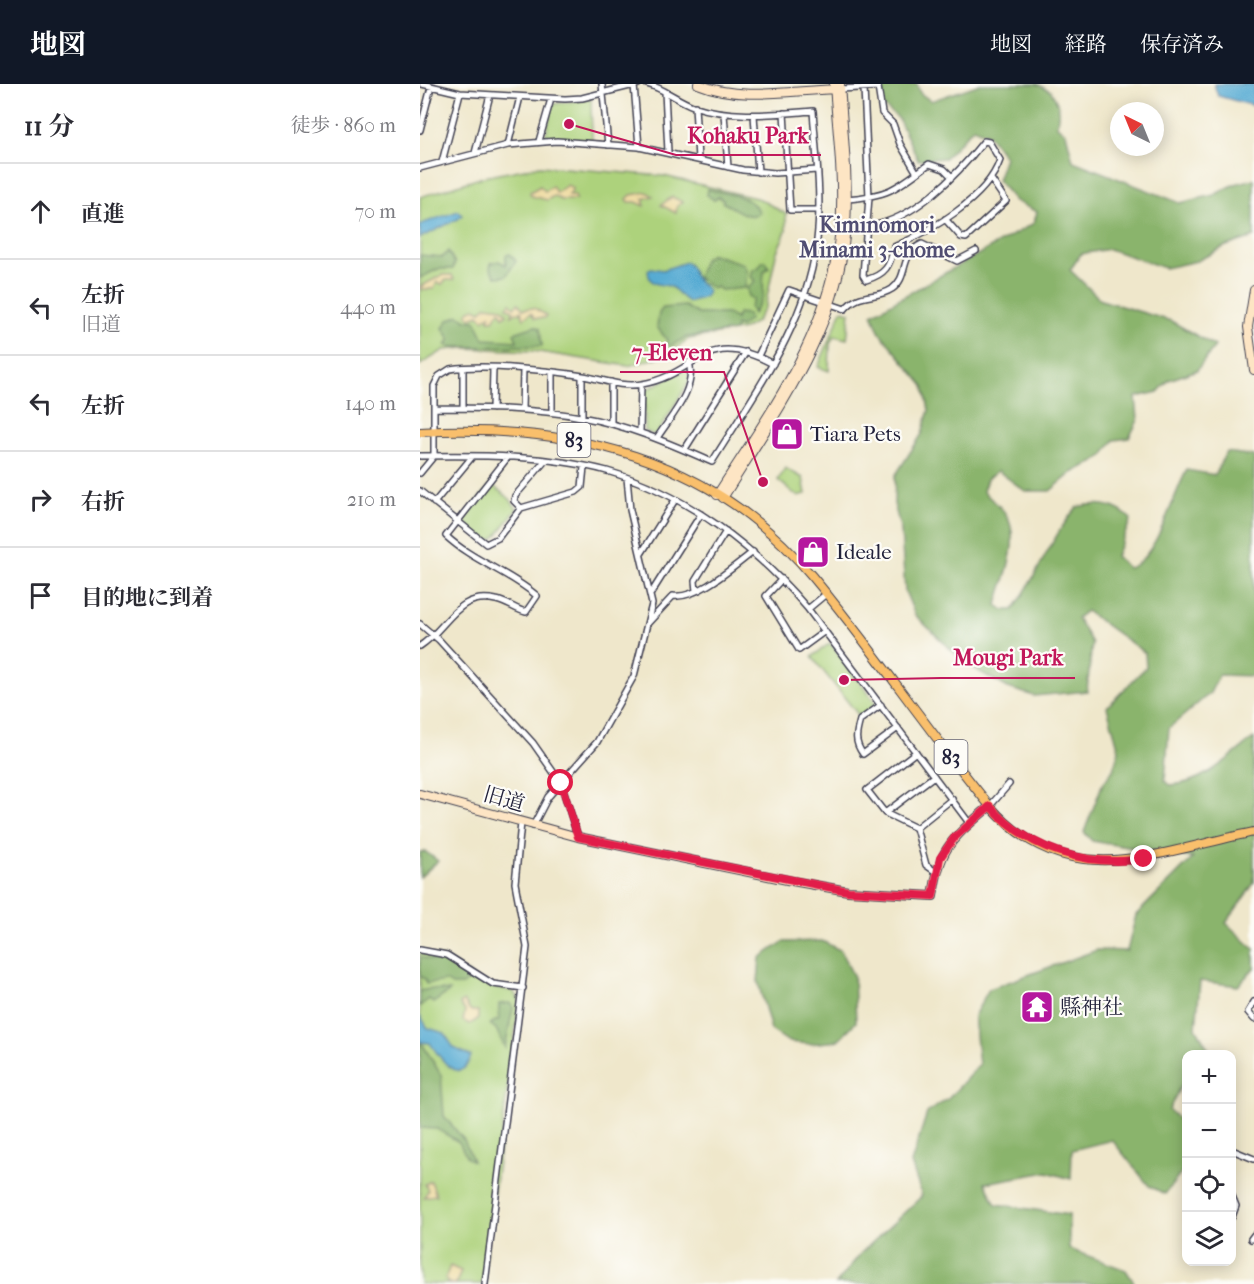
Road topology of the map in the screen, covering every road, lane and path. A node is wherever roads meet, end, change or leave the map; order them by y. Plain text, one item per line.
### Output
1 (422, 84) edge
2 (602, 84) edge
3 (636, 84) edge
4 (647, 84) edge
5 (698, 84) edge
6 (837, 86) edge
7 (431, 87) junction
8 (724, 88) edge
9 (864, 88) junction
10 (665, 92) junction
11 (460, 93) junction
12 (605, 93) junction
13 (490, 95) junction
14 (520, 97) junction
15 (550, 99) junction
16 (695, 106) junction
17 (784, 113) junction
18 (724, 114) junction
19 (754, 115) junction
20 (420, 130) edge
21 (539, 141) junction
22 (508, 145) junction
23 (608, 145) junction
24 (639, 147) junction
25 (668, 152) junction
26 (475, 153) junction
27 (698, 159) junction
28 (442, 162) junction
29 (728, 167) junction
30 (420, 168) edge
31 (817, 171) junction
32 (758, 172) junction
33 (787, 172) junction
34 (917, 173) junction
35 (952, 177) junction
36 (991, 179) junction
37 (870, 197) junction
38 (846, 199) junction
39 (818, 210) junction
40 (945, 219) junction
41 (869, 226) junction
42 (976, 251) dead end
43 (1254, 290) edge
44 (805, 295) junction
45 (829, 303) junction
46 (746, 352) junction
47 (758, 356) junction
48 (689, 362) junction
49 (773, 364) junction
50 (463, 368) junction
51 (493, 369) junction
52 (523, 369) junction
53 (1254, 370) edge
54 (552, 372) junction
55 (582, 376) junction
56 (611, 382) junction
57 (640, 385) junction
58 (434, 408) junction
59 (463, 408) junction
60 (492, 409) junction
61 (522, 410) junction
62 (552, 412) junction
63 (582, 417) junction
64 (611, 423) junction
65 (433, 431) junction
66 (420, 432) edge
67 (640, 432) junction
68 (657, 438) junction
69 (685, 449) junction
70 (420, 456) edge
71 (434, 456) junction
72 (471, 457) junction
73 (508, 457) junction
74 (545, 461) junction
75 (584, 467) junction
76 (420, 473) edge
77 (627, 478) junction
78 (420, 491) edge
79 (720, 496) junction
80 (675, 500) junction
81 (434, 503) junction
82 (520, 508) junction
83 (701, 514) junction
84 (458, 521) junction
85 (726, 531) junction
86 (753, 552) junction
87 (641, 554) junction
88 (782, 579) junction
89 (696, 591) junction
90 (826, 594) junction
91 (650, 595) junction
92 (808, 609) junction
93 (651, 610) junction
94 (656, 614) junction
95 (420, 624) edge
96 (647, 625) junction
97 (825, 631) junction
98 (434, 635) junction
99 (420, 646) edge
100 (881, 705) junction
101 (898, 728) junction
102 (916, 752) junction
103 (934, 776) junction
104 (561, 783) junction
105 (1009, 784) dead end
106 (420, 794) edge
107 (952, 799) junction
108 (990, 806) junction
109 (885, 813) junction
110 (521, 823) junction
111 (970, 824) junction
112 (533, 826) junction
113 (916, 828) junction
114 (1254, 832) edge
115 (578, 837) junction
116 (936, 872) junction
117 (420, 950) edge
118 (523, 988) junction
119 (1254, 1002) edge
120 (1254, 1019) edge
121 (1236, 1152) edge
122 (1254, 1159) edge
123 (485, 1284) edge

1 - 7 street
2 - 12 street
3 - 12 street
3 - 24 street
4 - 10 street
5 - 8 street
6 - 8 street
6 - 9 street
6 - 38 street
6 - 45 street
7 - 11 street
7 - 20 street
9 - 34 street
9 - 37 street
10 - 16 street
10 - 25 street
11 - 13 street
11 - 28 street
12 - 15 street
12 - 23 street
13 - 14 street
13 - 26 street
14 - 15 street
14 - 22 street
15 - 21 street
16 - 18 street
16 - 27 street
17 - 19 street
17 - 31 street
17 - 33 street
18 - 19 street
18 - 29 street
19 - 32 street
21 - 22 street
21 - 23 street
22 - 26 street
23 - 24 street
24 - 25 street
25 - 27 street
26 - 28 street
27 - 29 street
28 - 30 street
29 - 32 street
31 - 33 street
31 - 39 street
32 - 33 street
33 - 39 street
34 - 35 street
34 - 37 street
35 - 36 street
35 - 41 street
36 - 40 street
36 - 40 street
37 - 38 street
37 - 41 street
38 - 45 street
39 - 44 street
40 - 41 street
42 - 45 street
43 - 53 street
44 - 45 street
44 - 47 street
44 - 49 street
45 - 79 street
46 - 47 street
46 - 48 street
46 - 69 street
47 - 49 street
48 - 57 street
48 - 68 street
49 - 69 street
50 - 51 street
50 - 58 street
50 - 59 street
51 - 52 street
51 - 60 street
52 - 54 street
52 - 61 street
54 - 55 street
54 - 62 street
55 - 56 street
55 - 63 street
56 - 57 street
56 - 64 street
57 - 67 street
58 - 59 street
58 - 65 street
59 - 60 street
60 - 61 street
61 - 62 street
62 - 63 street
63 - 64 street
64 - 67 street
65 - 66 main road, 83
65 - 71 street
65 - 79 main road, 83
67 - 68 street
68 - 69 street
70 - 71 street
71 - 72 street
71 - 76 street
72 - 73 street
72 - 81 street
73 - 74 street
73 - 84 street
74 - 75 street
74 - 82 street
75 - 77 street
75 - 82 street
77 - 80 street
77 - 87 street
78 - 81 street
79 - 90 main road, 83
80 - 83 street
80 - 87 street
81 - 84 street
82 - 84 street
83 - 85 street
83 - 91 street
84 - 98 street
85 - 86 street
85 - 89 street
86 - 88 street
86 - 89 street
87 - 91 street
88 - 92 street
88 - 97 street
89 - 94 street
90 - 92 street
90 - 108 main road, 83
91 - 93 street
92 - 97 street
93 - 94 street
93 - 96 street
94 - 96 street
95 - 98 street
96 - 104 street
97 - 100 street
98 - 99 street
98 - 104 street
100 - 101 street
100 - 101 street
101 - 102 street
102 - 103 street
102 - 109 street
103 - 107 street
103 - 109 street
104 - 112 street
104 - 115 street
105 - 108 street
106 - 110 street, 旧道
107 - 111 street
107 - 113 street
108 - 111 street
108 - 114 main road, 83
109 - 113 street
110 - 112 street, 旧道
110 - 118 street
111 - 116 street
112 - 115 street, 旧道
113 - 116 street
115 - 116 street, 旧道
117 - 118 street
118 - 123 street
119 - 120 street
121 - 122 street

